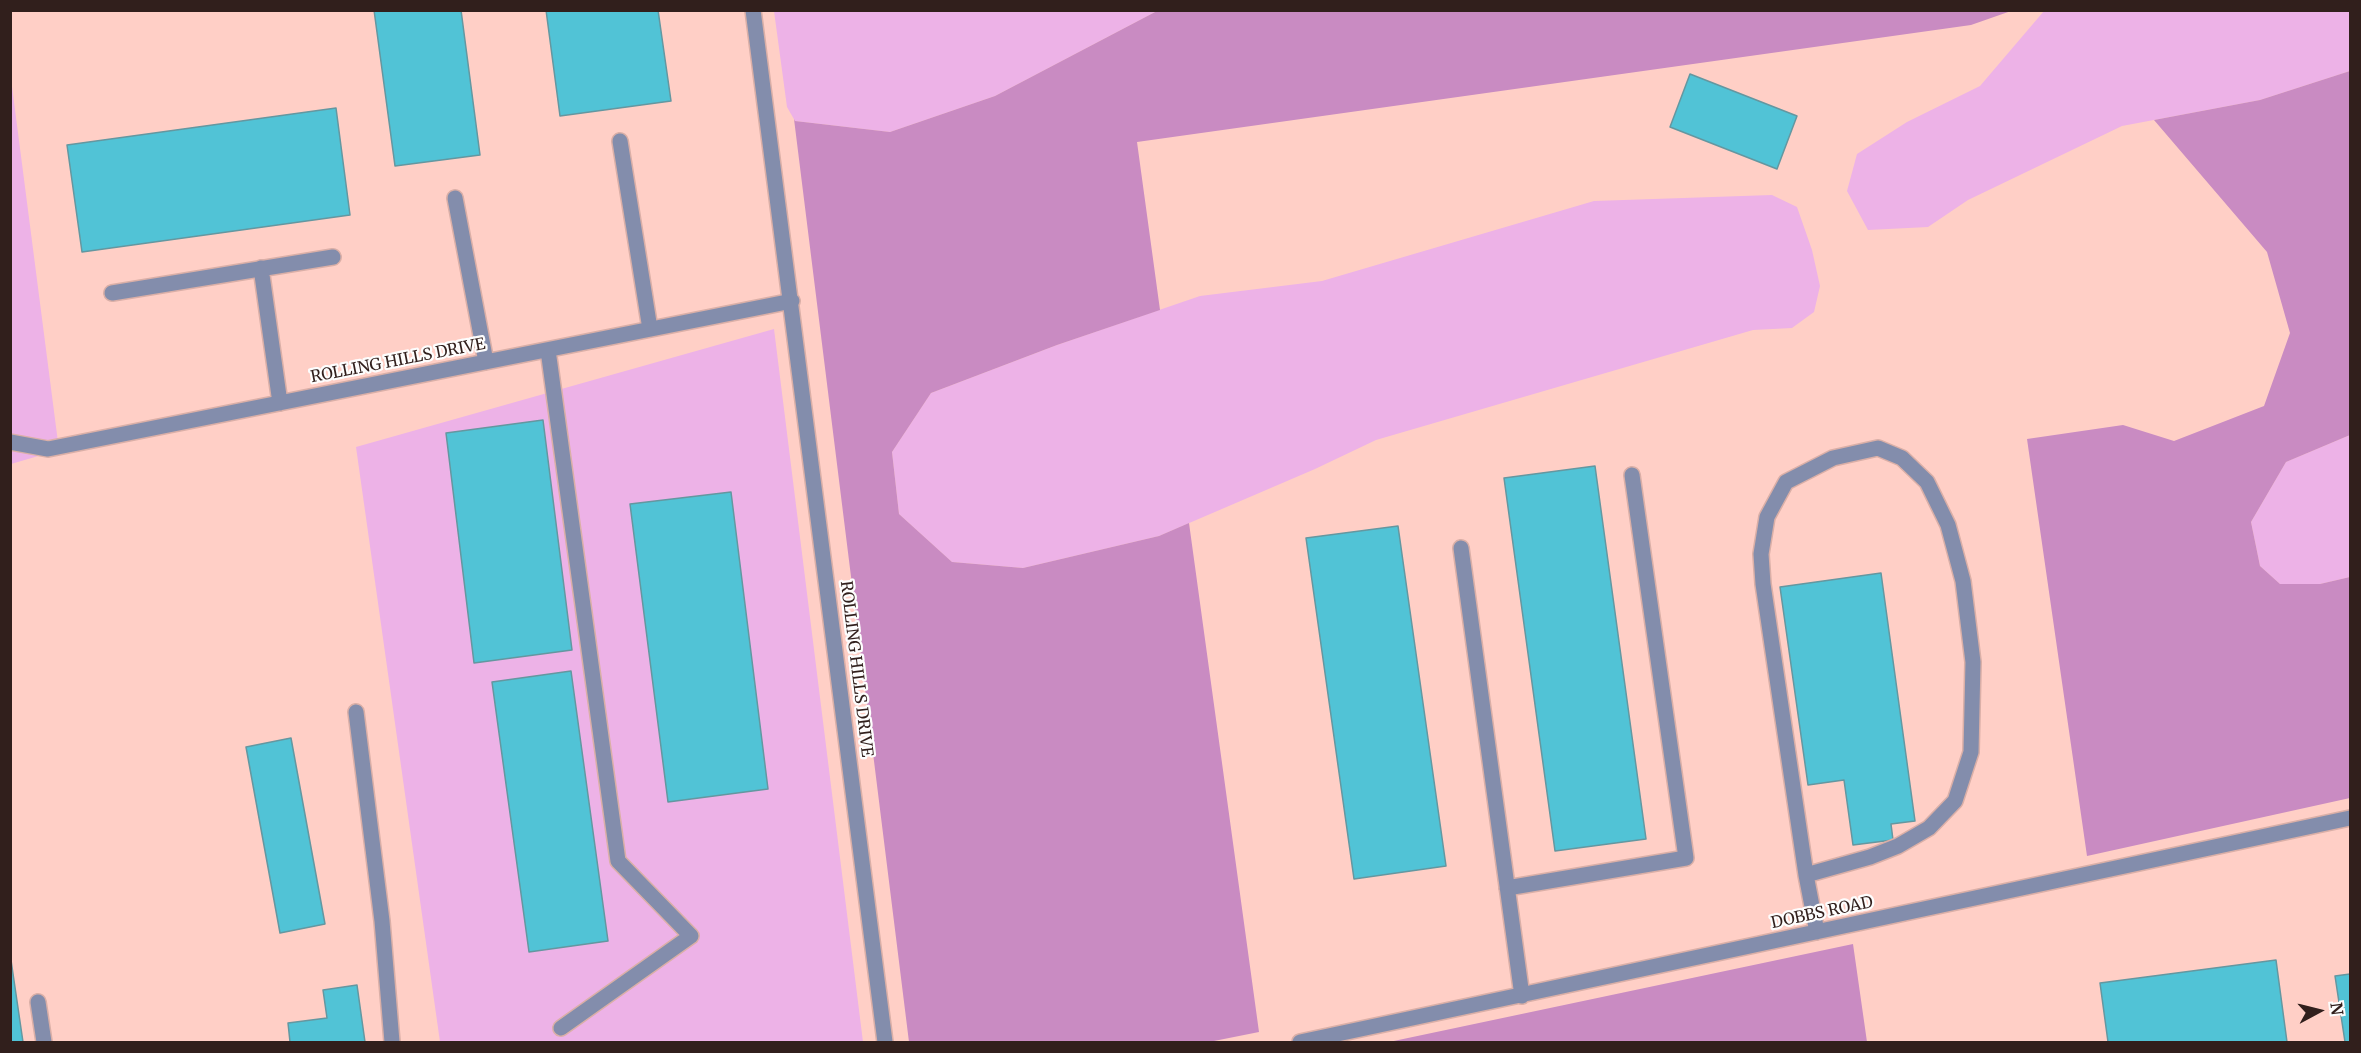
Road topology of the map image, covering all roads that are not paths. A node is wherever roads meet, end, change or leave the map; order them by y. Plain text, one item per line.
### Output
1 (753, 10) edge
2 (620, 141) dead end
3 (455, 198) dead end
4 (333, 257) dead end
5 (261, 268) junction
6 (112, 293) dead end
7 (792, 301) junction
8 (650, 329) junction
9 (548, 350) junction
10 (486, 362) junction
11 (280, 403) junction
12 (10, 442) edge
13 (1632, 475) dead end
14 (1461, 548) dead end
15 (356, 712) dead end
16 (2350, 818) edge
17 (1806, 874) junction
18 (1507, 888) junction
19 (1817, 932) junction
20 (1522, 996) junction
21 (38, 1002) dead end
22 (561, 1028) dead end
23 (44, 1042) edge
24 (392, 1042) edge
25 (885, 1042) edge
26 (1300, 1042) edge

1 - 7 street, ROLLING HILLS DRIVE
2 - 8 street
3 - 10 street
4 - 5 street
5 - 6 street
5 - 11 street
7 - 8 street, ROLLING HILLS DRIVE
7 - 25 street, ROLLING HILLS DRIVE
8 - 9 street, ROLLING HILLS DRIVE
9 - 10 street, ROLLING HILLS DRIVE
9 - 22 street
10 - 11 street, ROLLING HILLS DRIVE
11 - 12 street, ROLLING HILLS DRIVE
13 - 18 street
14 - 18 street
15 - 24 street
16 - 19 street, DOBBS ROAD
17 - 17 street
17 - 19 street
18 - 20 street
19 - 20 street, DOBBS ROAD
20 - 26 street, DOBBS ROAD
21 - 23 street

